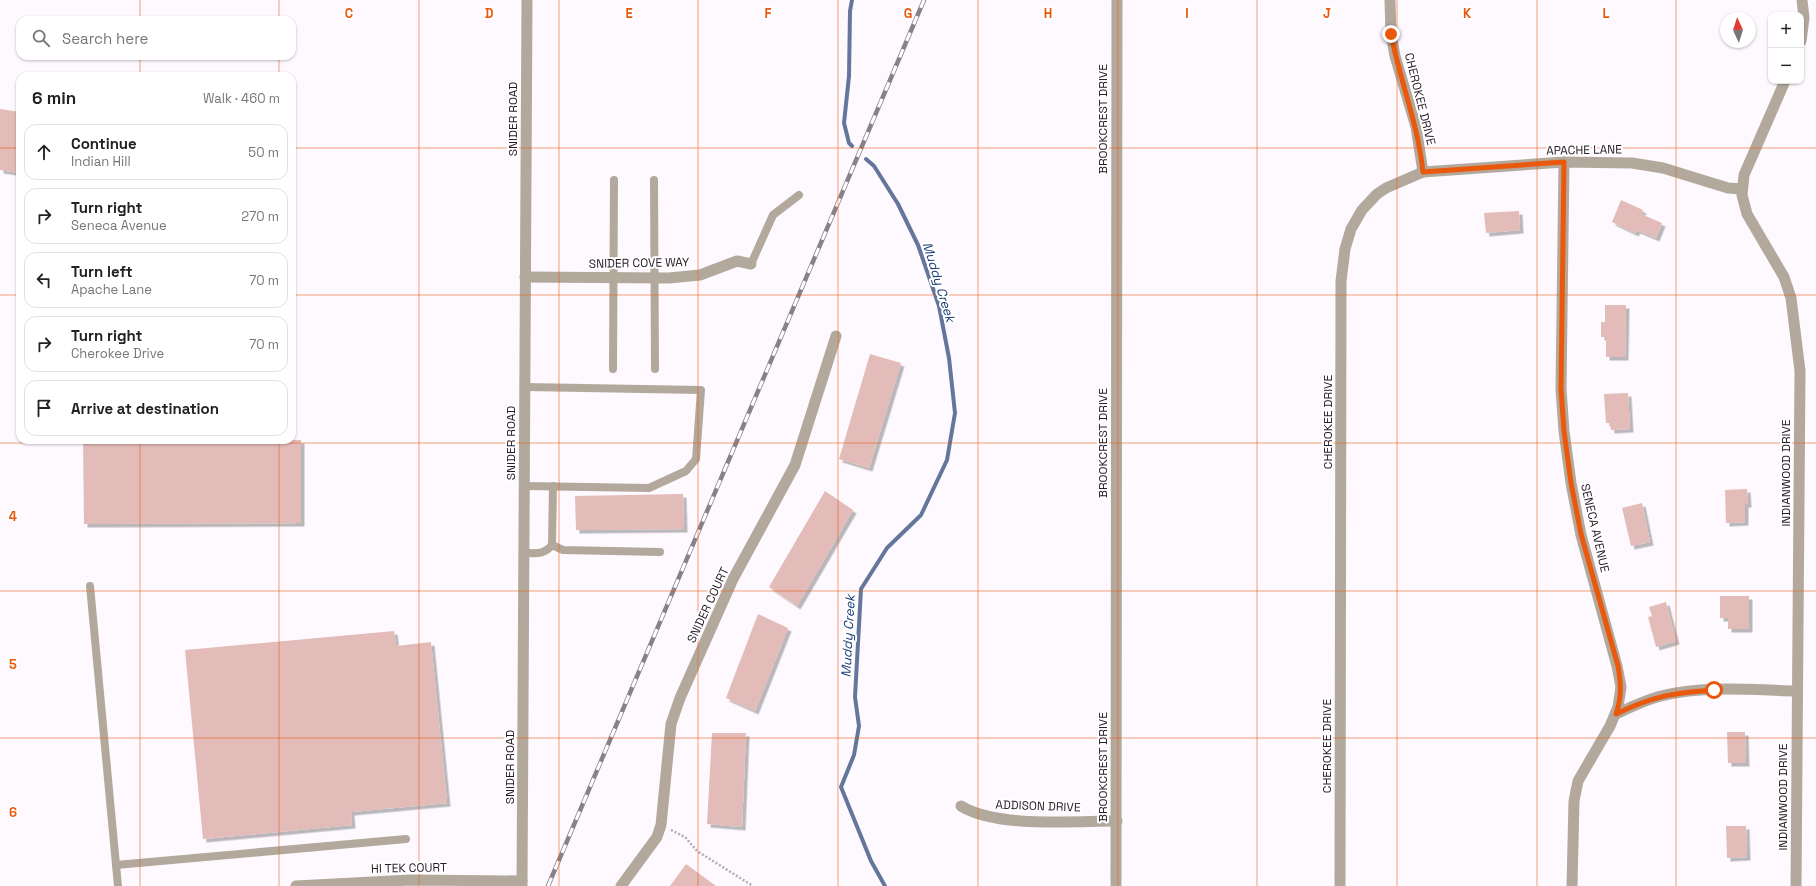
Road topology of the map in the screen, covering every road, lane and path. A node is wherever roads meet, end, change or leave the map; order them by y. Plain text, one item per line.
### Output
1 (527, 0) edge
2 (1117, 0) edge
3 (1390, 0) edge
4 (1802, 0) edge
5 (1803, 12) edge
6 (1784, 84) edge
7 (1564, 162) junction
8 (1423, 172) junction
9 (614, 180) dead end
10 (654, 180) dead end
11 (1742, 189) junction
12 (800, 195) dead end
13 (751, 264) joint
14 (525, 276) junction
15 (614, 277) junction
16 (656, 278) junction
17 (836, 336) dead end
18 (613, 369) dead end
19 (655, 370) dead end
20 (525, 388) junction
21 (524, 486) junction
22 (553, 486) junction
23 (552, 545) junction
24 (660, 552) dead end
25 (524, 553) junction
26 (90, 586) dead end
27 (1796, 691) junction
28 (1616, 714) junction
29 (961, 806) dead end
30 (1117, 821) junction
31 (661, 825) junction
32 (406, 839) dead end
33 (116, 865) junction
34 (361, 884) edge
35 (522, 884) edge
36 (118, 886) edge
37 (296, 886) edge
38 (621, 886) edge
39 (753, 886) edge
40 (1116, 886) edge
41 (1340, 886) edge
42 (1572, 886) edge
43 (1796, 886) edge

1 - 14 street, SNIDER ROAD
2 - 30 street, BROOKCREST DRIVE
3 - 8 street, CHEROKEE DRIVE
4 - 5 street
6 - 11 street, INDIANWOOD DRIVE
7 - 8 street, APACHE LANE
7 - 11 street, APACHE LANE
7 - 28 street, SENECA AVENUE
8 - 41 street, CHEROKEE DRIVE
9 - 15 lane
10 - 16 lane
11 - 27 street, INDIANWOOD DRIVE
12 - 13 lane
13 - 16 street, SNIDER COVE WAY
14 - 15 street, SNIDER COVE WAY
14 - 20 street, SNIDER ROAD
15 - 16 street, SNIDER COVE WAY
15 - 18 lane
16 - 19 lane
17 - 31 street, SNIDER COURT
20 - 21 street, SNIDER ROAD
20 - 22 lane
21 - 22 lane
21 - 25 street, SNIDER ROAD
22 - 23 lane
23 - 24 lane
23 - 25 lane
25 - 35 street, SNIDER ROAD
26 - 33 lane
27 - 28 street
27 - 43 street, INDIANWOOD DRIVE
28 - 42 street, SENECA AVENUE
29 - 30 street, ADDISON DRIVE
30 - 40 street, BROOKCREST DRIVE
31 - 38 street, SNIDER COURT
31 - 39 path
32 - 33 lane
33 - 36 lane
34 - 35 street, HI TEK COURT
34 - 37 street, HI TEK COURT

